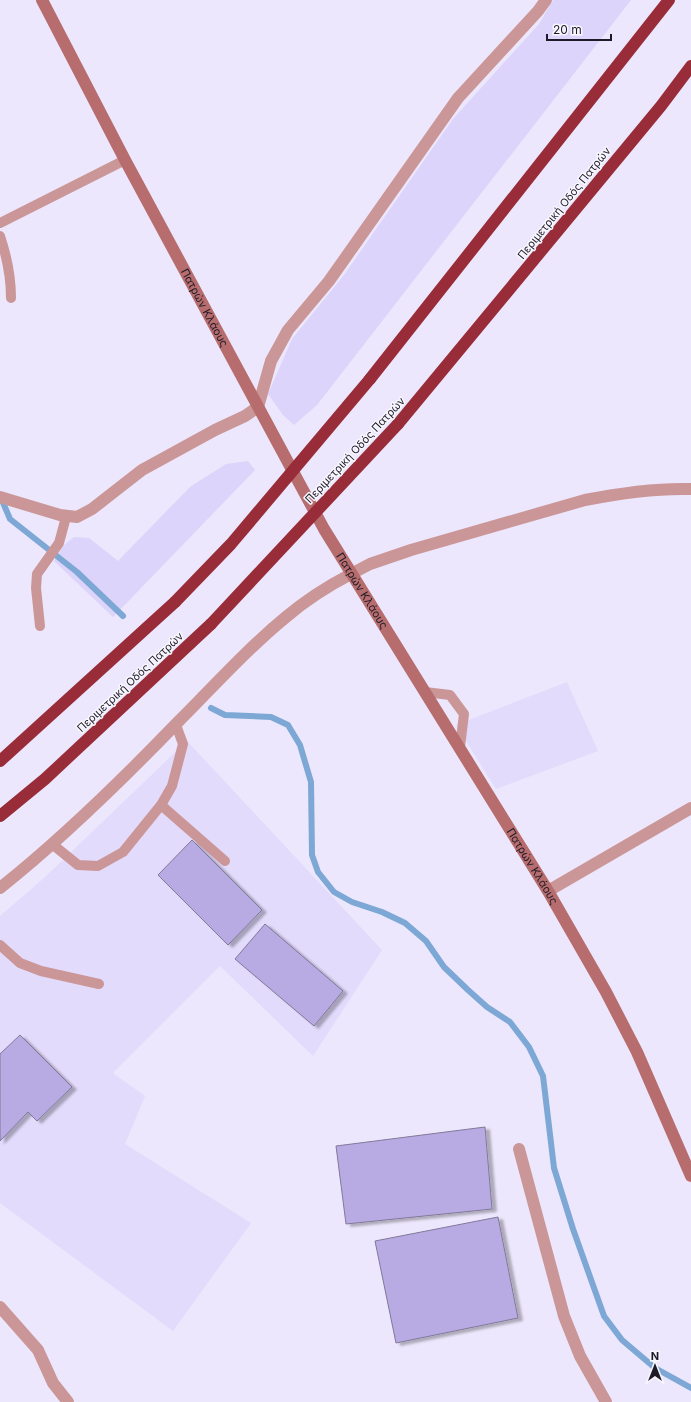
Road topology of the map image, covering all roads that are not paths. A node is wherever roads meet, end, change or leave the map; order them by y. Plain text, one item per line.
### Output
1 (42, 0) edge
2 (546, 0) edge
3 (669, 0) edge
4 (691, 66) edge
5 (125, 160) junction
6 (0, 223) edge
7 (0, 236) edge
8 (11, 298) dead end
9 (258, 407) junction
10 (691, 489) edge
11 (4, 498) edge
12 (66, 516) junction
13 (351, 574) junction
14 (40, 626) dead end
15 (425, 692) junction
16 (176, 725) junction
17 (460, 747) junction
18 (0, 762) edge
19 (161, 805) junction
20 (691, 808) edge
21 (0, 816) edge
22 (52, 844) junction
23 (225, 861) dead end
24 (0, 888) edge
25 (548, 891) junction
26 (0, 945) edge
27 (99, 984) dead end
28 (519, 1149) dead end
29 (691, 1176) edge
30 (0, 1307) edge
31 (68, 1402) edge
32 (606, 1402) edge

1 - 5 main road, Πατρών Κλάους
2 - 9 street
3 - 18 highway, bridge
4 - 21 highway, Περιμετρική Οδός Πατρών, bridge
5 - 6 lane
5 - 9 main road, Πατρών Κλάους
7 - 8 lane
9 - 12 street
9 - 13 main road, Πατρών Κλάους
10 - 13 street
11 - 12 street
12 - 14 lane
13 - 15 main road, Πατρών Κλάους
13 - 16 street
15 - 17 main road, Πατρών Κλάους
15 - 17 lane
16 - 19 lane
16 - 22 street
17 - 25 main road, Πατρών Κλάους
19 - 22 lane
19 - 23 lane
20 - 25 street
22 - 24 street
25 - 29 main road, Πατρών Κλάους
26 - 27 lane
28 - 32 street
30 - 31 street

